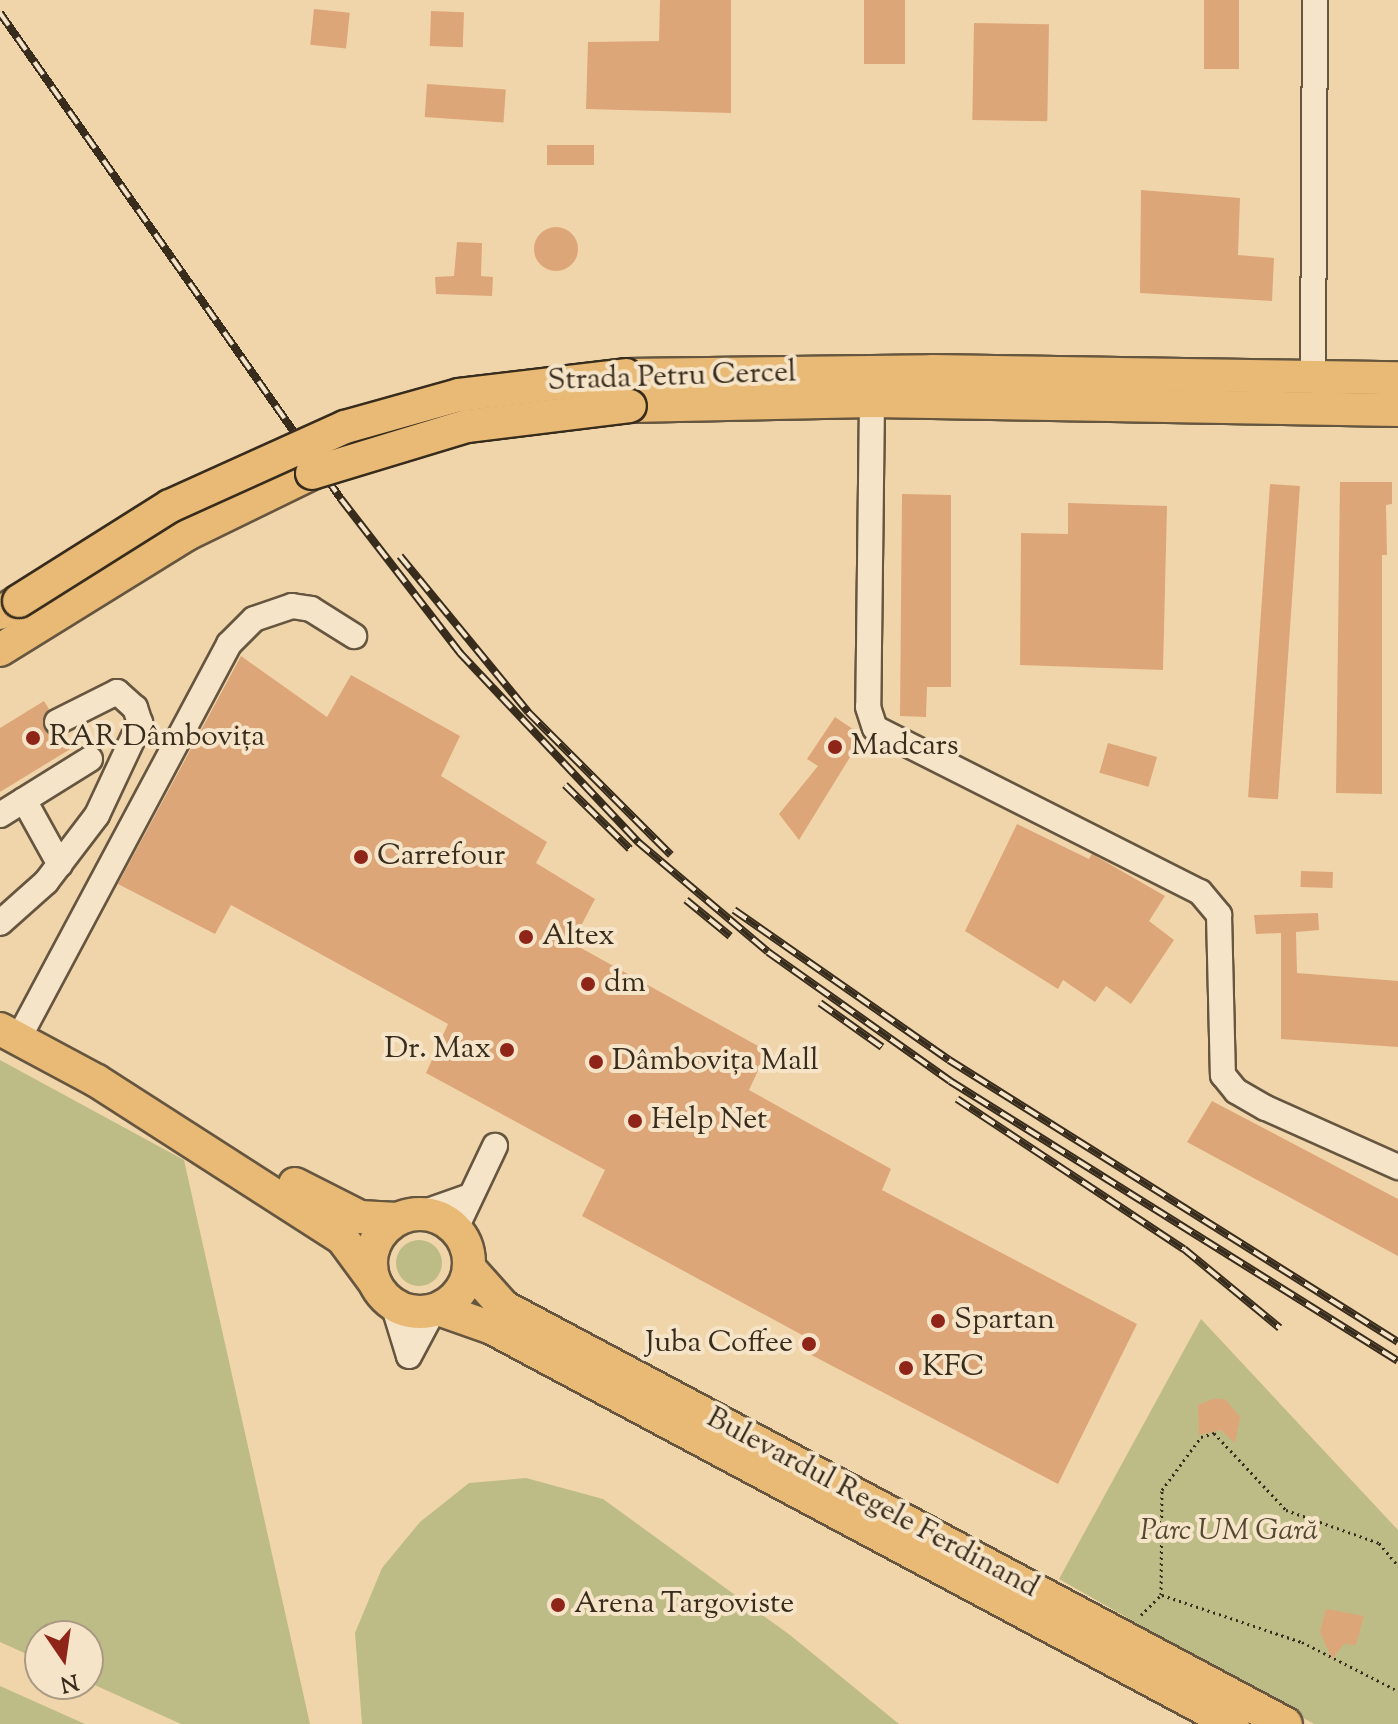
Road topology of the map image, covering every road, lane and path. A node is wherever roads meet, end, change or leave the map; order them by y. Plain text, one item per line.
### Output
1 (1315, 0) edge
2 (1313, 377) junction
3 (1398, 378) edge
4 (628, 391) junction
5 (872, 401) junction
6 (1312, 409) junction
7 (1398, 410) edge
8 (18, 613) edge
9 (354, 636) dead end
10 (0, 650) edge
11 (57, 722) dead end
12 (90, 759) dead end
13 (24, 800) junction
14 (0, 815) edge
15 (60, 865) junction
16 (0, 923) edge
17 (8, 1025) edge
18 (495, 1146) dead end
19 (1398, 1167) edge
20 (470, 1196) junction
21 (410, 1216) junction
22 (456, 1228) junction
23 (470, 1269) junction
24 (384, 1294) junction
25 (436, 1310) junction
26 (1398, 1566) edge
27 (1161, 1595) junction
28 (1141, 1615) dead end
29 (1398, 1691) edge
30 (1233, 1724) edge
31 (1286, 1724) edge

1 - 2 lane
2 - 3 main road, Strada Petru Cercel
2 - 4 main road, Strada Petru Cercel
2 - 6 main road
4 - 5 main road, Strada Petru Cercel
4 - 8 main road, Strada Petru Cercel, bridge
4 - 8 main road, Strada Petru Cercel, bridge
5 - 6 main road, Strada Petru Cercel
5 - 19 lane
6 - 7 main road, Strada Petru Cercel
8 - 10 main road, Strada Petru Cercel
9 - 17 lane
11 - 15 lane
12 - 13 lane
13 - 14 lane
13 - 15 lane
15 - 16 lane
17 - 21 main road
17 - 24 main road
18 - 20 lane
20 - 21 lane
20 - 22 lane
21 - 22 main road
21 - 24 main road
22 - 23 main road, Bulevardul Regele Ferdinand
23 - 25 main road
23 - 31 main road, Bulevardul Regele Ferdinand
24 - 25 main road
24 - 25 lane
25 - 30 main road, Bulevardul Regele Ferdinand
26 - 27 path
27 - 28 path
27 - 29 path

